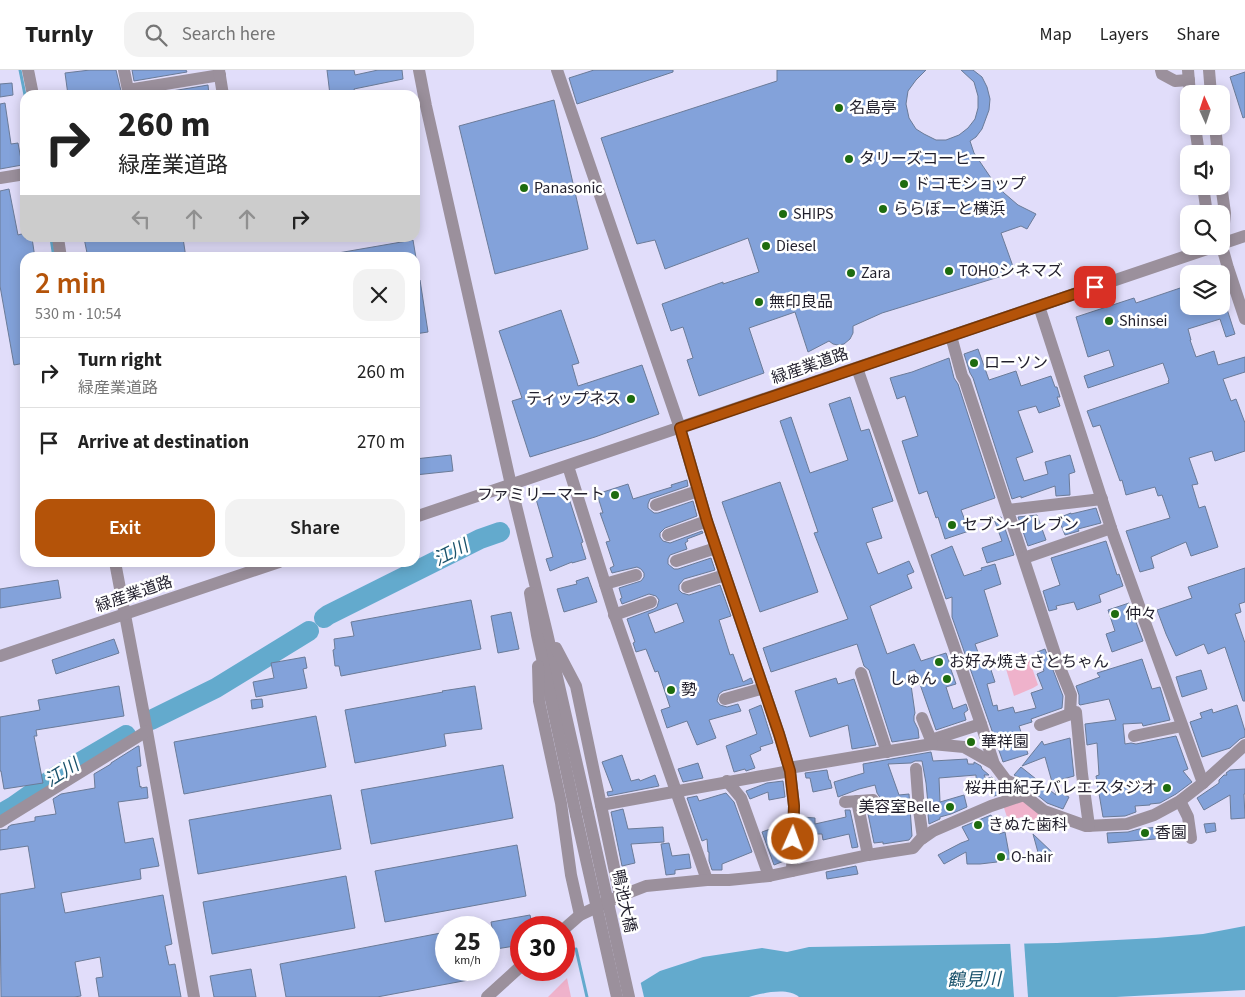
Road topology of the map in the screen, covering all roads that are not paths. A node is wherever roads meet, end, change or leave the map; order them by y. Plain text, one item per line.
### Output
1 (28, 70) edge
2 (124, 70) edge
3 (419, 70) edge
4 (557, 70) edge
5 (1160, 70) edge
6 (1209, 70) edge
7 (219, 73) edge
8 (1188, 75) edge
9 (1210, 85) edge
10 (31, 90) edge
11 (222, 90) edge
12 (420, 90) edge
13 (420, 106) edge
14 (20, 175) edge
15 (0, 178) edge
16 (1245, 236) edge
17 (1230, 241) edge
18 (1189, 255) edge
19 (1224, 255) edge
20 (1039, 306) junction
21 (1245, 319) edge
22 (951, 336) junction
23 (857, 368) junction
24 (680, 428) junction
25 (568, 466) junction
26 (511, 485) junction
27 (698, 491) junction
28 (1102, 499) junction
29 (656, 504) dead end
30 (1008, 510) junction
31 (420, 515) edge
32 (707, 521) junction
33 (1111, 528) junction
34 (668, 535) dead end
35 (716, 548) junction
36 (1024, 558) junction
37 (676, 561) dead end
38 (116, 567) edge
39 (264, 567) edge
40 (636, 575) dead end
41 (725, 575) junction
42 (605, 584) junction
43 (687, 588) dead end
44 (651, 602) dead end
45 (125, 614) junction
46 (614, 614) junction
47 (542, 634) junction
48 (0, 656) edge
49 (861, 673) dead end
50 (764, 688) junction
51 (725, 699) dead end
52 (1070, 714) junction
53 (922, 718) dead end
54 (981, 724) junction
55 (1040, 725) dead end
56 (1182, 726) junction
57 (147, 731) junction
58 (1134, 736) dead end
59 (932, 742) junction
60 (1245, 745) edge
61 (887, 752) junction
62 (994, 764) junction
63 (916, 769) dead end
64 (790, 770) junction
65 (727, 782) junction
66 (1202, 783) junction
67 (676, 791) junction
68 (1024, 795) junction
69 (873, 800) dead end
70 (1180, 801) junction
71 (601, 805) junction
72 (582, 814) junction
73 (0, 822) edge
74 (1089, 826) junction
75 (923, 838) junction
76 (1191, 838) dead end
77 (868, 855) junction
78 (792, 871) junction
79 (770, 876) junction
80 (707, 880) junction
81 (620, 896) junction
82 (580, 915) junction
83 (575, 919) edge
84 (510, 976) edge
85 (194, 997) edge
86 (487, 997) edge
87 (616, 997) edge
88 (629, 997) edge

1 - 10 street
2 - 7 street
3 - 12 street
4 - 24 street
5 - 8 street
6 - 9 street
7 - 11 street
13 - 26 street
14 - 15 street
16 - 17 street
18 - 20 street, 緑産業道路
19 - 21 street
20 - 22 street, 緑産業道路
20 - 28 street
22 - 23 street, 緑産業道路
22 - 30 street
23 - 24 street, 緑産業道路
23 - 54 street
24 - 25 street, 緑産業道路
24 - 27 street
25 - 26 street, 緑産業道路
25 - 42 street
26 - 31 street, 緑産業道路
26 - 47 street
27 - 29 street
27 - 32 street
28 - 30 street
28 - 33 street
30 - 36 street
32 - 34 street
32 - 35 street
33 - 36 street
33 - 56 street
35 - 37 street
35 - 41 street
36 - 52 street
38 - 45 street
39 - 45 street, 緑産業道路
40 - 42 street
41 - 43 street
41 - 50 street
42 - 46 street
44 - 46 street
45 - 48 street, 緑産業道路
45 - 57 street
46 - 67 street
47 - 71 street
47 - 72 street
47 - 82 street
49 - 61 street
50 - 51 street
50 - 64 street
52 - 55 street
52 - 74 street
53 - 59 street
54 - 59 street
54 - 62 street
56 - 58 street
56 - 66 street
57 - 73 street
57 - 85 street
59 - 61 street
59 - 62 street
60 - 66 street
61 - 64 street
62 - 68 street
63 - 75 street
64 - 65 street
64 - 78 street
65 - 67 street
65 - 79 street
66 - 70 street
67 - 71 street
67 - 80 street
68 - 74 street
68 - 75 street
69 - 77 street
70 - 74 street
70 - 76 street
71 - 81 street
72 - 87 street, 鴨池大橋, bridge
72 - 88 street, 鴨池大橋, bridge
75 - 77 street
77 - 78 street
78 - 79 street
79 - 80 street
80 - 81 street
81 - 82 street
82 - 83 street
84 - 86 street

